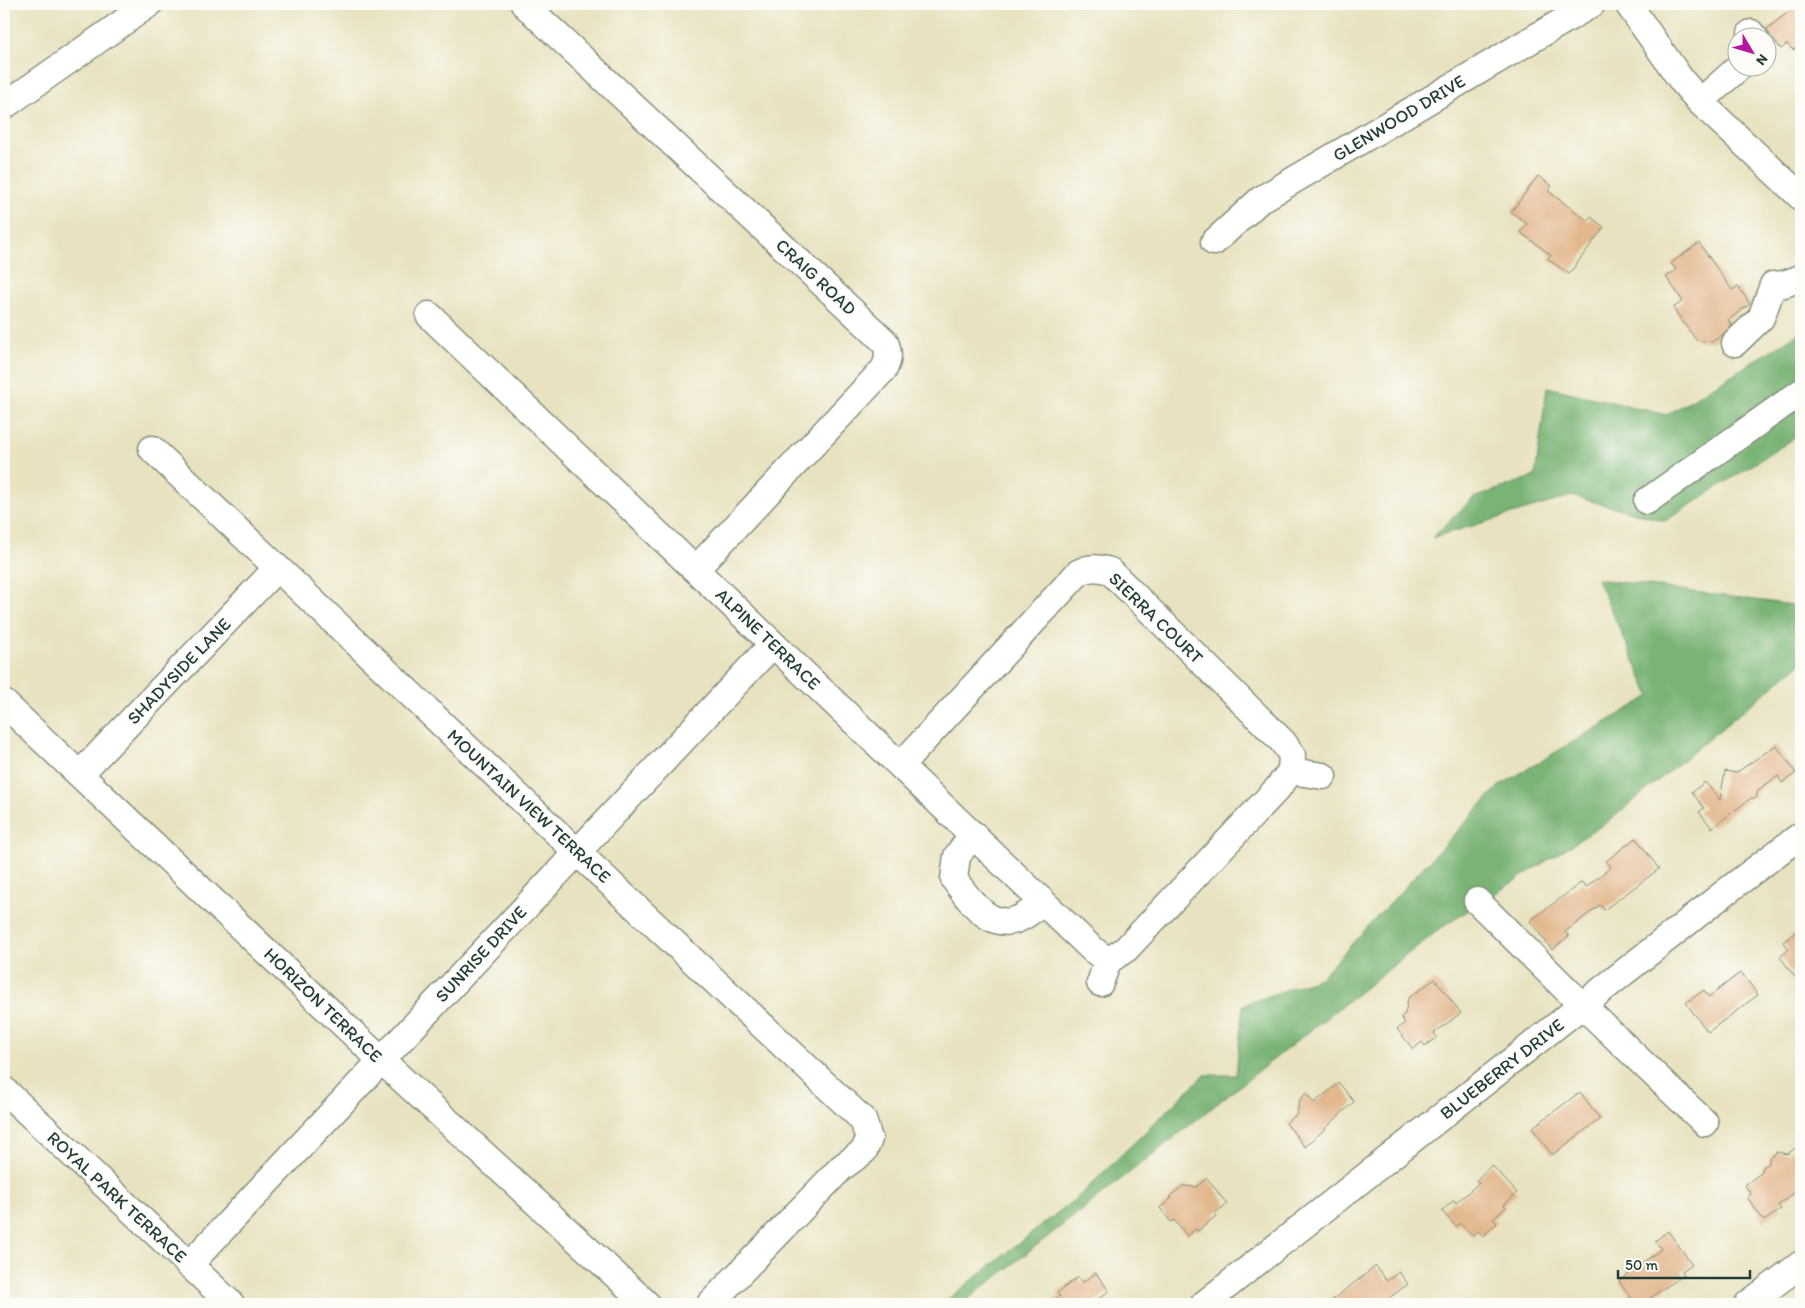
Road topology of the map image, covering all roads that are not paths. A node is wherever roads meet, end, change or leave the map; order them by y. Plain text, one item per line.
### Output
1 (149, 4) edge
2 (1592, 4) edge
3 (1628, 4) edge
4 (532, 6) edge
5 (1728, 77) edge
6 (1700, 102) junction
7 (4, 106) edge
8 (1801, 197) edge
9 (1214, 242) dead end
10 (1801, 278) edge
11 (429, 316) dead end
12 (1735, 343) dead end
13 (1801, 392) edge
14 (152, 449) dead end
15 (1647, 501) dead end
16 (278, 568) junction
17 (696, 569) junction
18 (773, 644) junction
19 (4, 703) edge
20 (901, 765) junction
21 (1291, 771) junction
22 (80, 774) junction
23 (1322, 776) dead end
24 (973, 834) junction
25 (1801, 835) edge
26 (577, 852) junction
27 (1042, 901) junction
28 (1477, 901) dead end
29 (1582, 1005) junction
30 (381, 1060) junction
31 (4, 1090) edge
32 (1705, 1123) dead end
33 (189, 1264) junction
34 (1801, 1264) edge
35 (231, 1304) edge
36 (646, 1304) edge
37 (710, 1304) edge
38 (1204, 1304) edge
39 (1748, 1304) edge

1 - 7 street
2 - 9 street, GLENWOOD DRIVE
3 - 6 street
4 - 17 street, CRAIG ROAD
5 - 6 street
6 - 8 street
10 - 12 street
11 - 17 street, ALPINE TERRACE
13 - 15 street
14 - 16 street, MOUNTAIN VIEW TERRACE
16 - 22 street, SHADYSIDE LANE
16 - 26 street, MOUNTAIN VIEW TERRACE
17 - 18 street, ALPINE TERRACE
18 - 20 street, ALPINE TERRACE
18 - 26 street, SUNRISE DRIVE
19 - 22 street, HORIZON TERRACE
20 - 21 street, SIERRA COURT
20 - 24 street, ALPINE TERRACE
21 - 23 street
21 - 27 street, ALPINE TERRACE
22 - 30 street, HORIZON TERRACE
24 - 27 street, ALPINE TERRACE
24 - 27 street
25 - 29 street, BLUEBERRY DRIVE
26 - 30 street, SUNRISE DRIVE
26 - 37 street, MOUNTAIN VIEW TERRACE
28 - 29 street
29 - 32 street
29 - 38 street, BLUEBERRY DRIVE
30 - 33 street, SUNRISE DRIVE
30 - 36 street, HORIZON TERRACE
31 - 33 street, ROYAL PARK TERRACE
33 - 35 street, ROYAL PARK TERRACE
34 - 39 street

